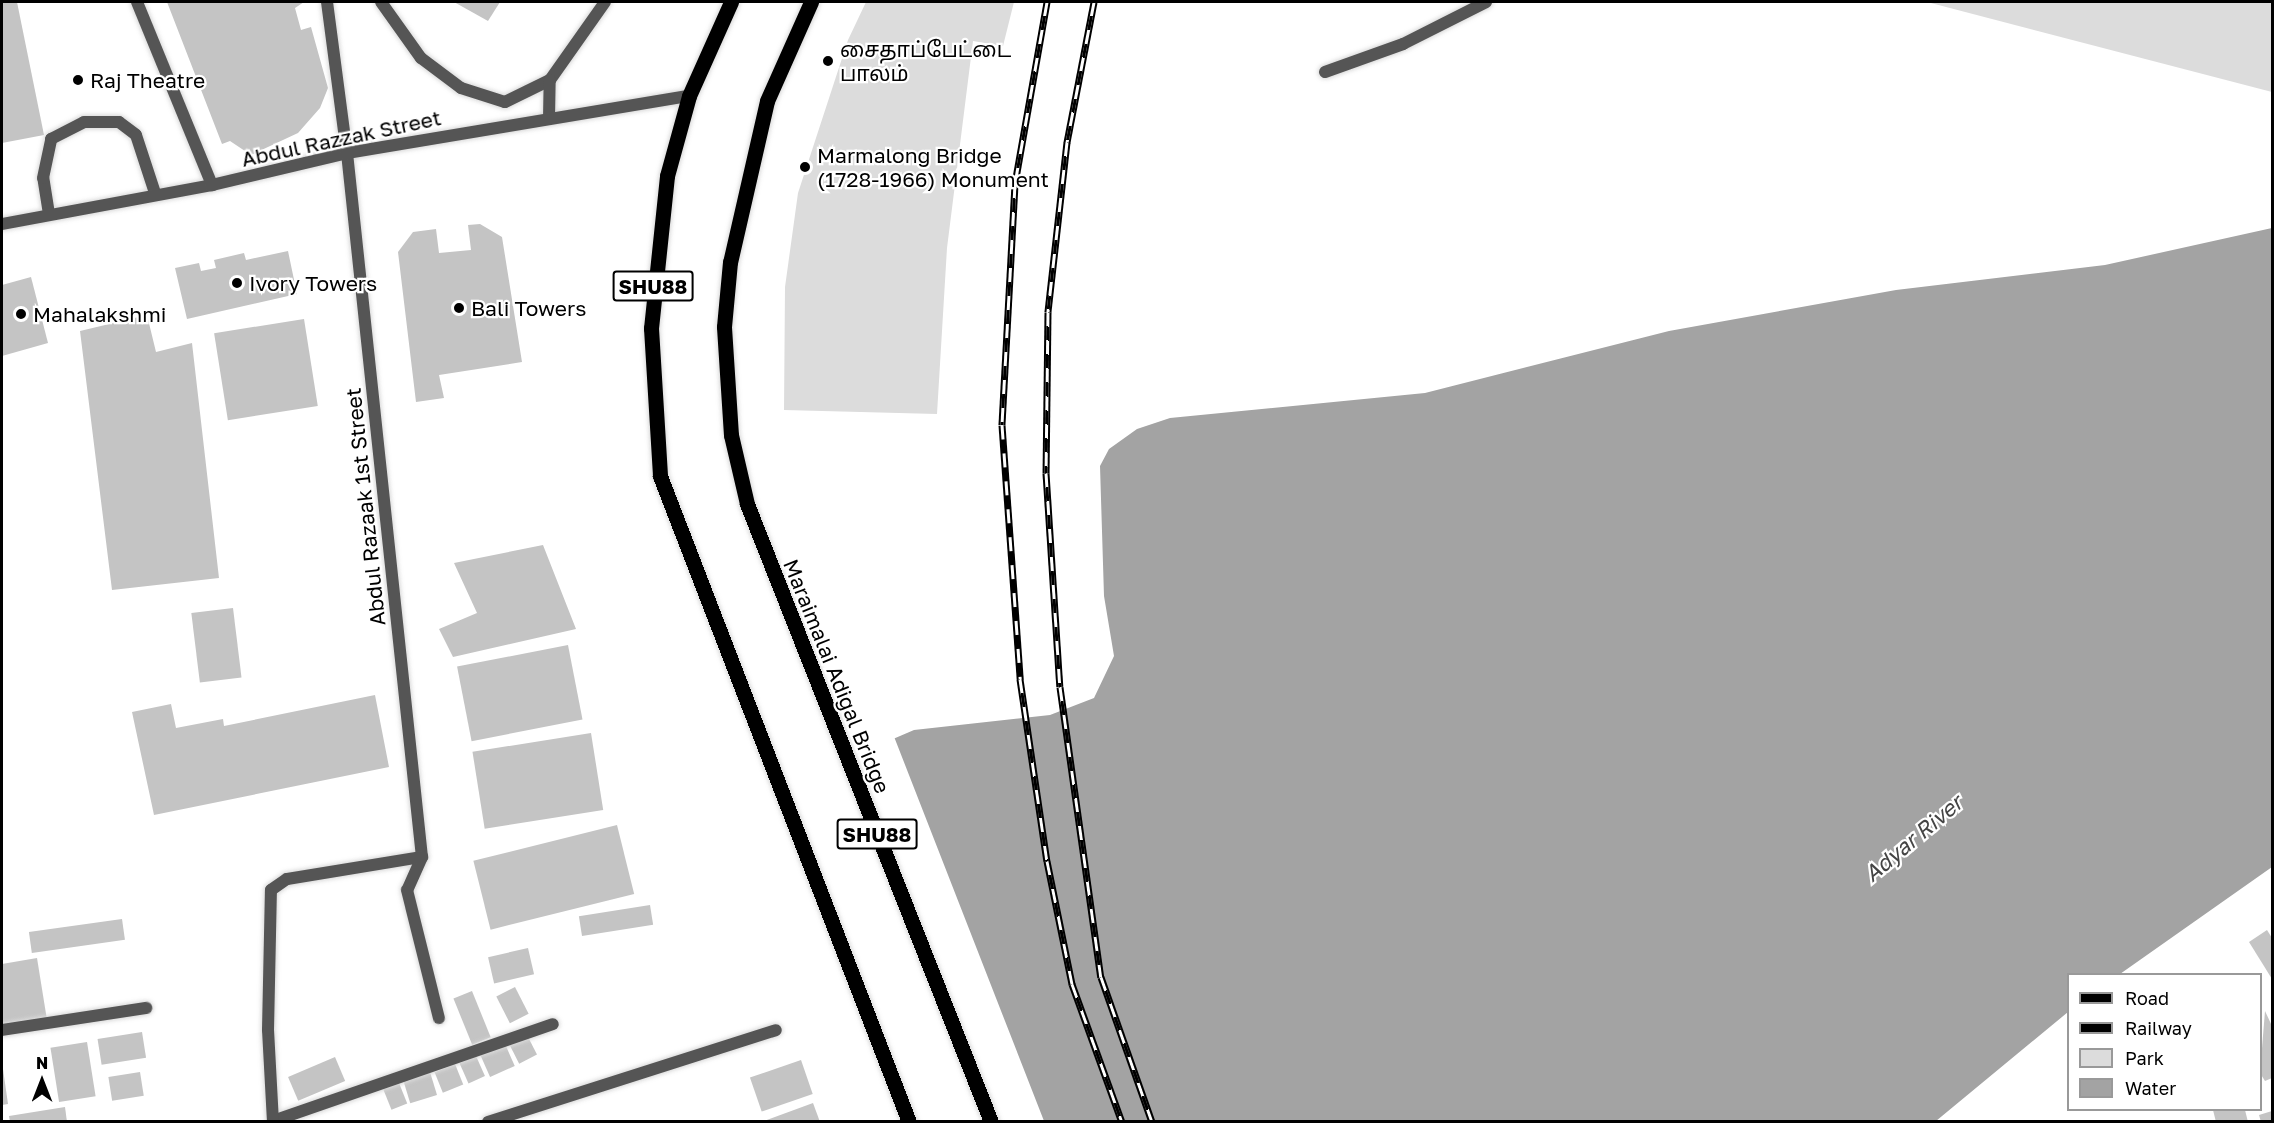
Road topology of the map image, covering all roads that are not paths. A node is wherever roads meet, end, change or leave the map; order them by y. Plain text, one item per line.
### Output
1 (137, 2) edge
2 (327, 2) edge
3 (381, 2) edge
4 (605, 2) edge
5 (731, 2) edge
6 (811, 2) edge
7 (1486, 2) edge
8 (1325, 72) dead end
9 (550, 80) junction
10 (689, 96) junction
11 (549, 118) junction
12 (347, 153) junction
13 (212, 185) junction
14 (155, 193) junction
15 (49, 214) junction
16 (2, 224) edge
17 (422, 856) junction
18 (146, 1008) dead end
19 (439, 1018) dead end
20 (553, 1024) dead end
21 (2, 1030) edge
22 (776, 1030) dead end
23 (273, 1121) edge
24 (488, 1122) edge
25 (909, 1122) edge
26 (991, 1122) edge

1 - 13 street
2 - 12 street, Abdul Razaak 1st Street
3 - 9 street
4 - 9 street
5 - 10 main road, SHU88
6 - 26 main road, Maraimalai Adigal Bridge / SHU88
7 - 8 street
9 - 11 street
10 - 11 street, Abdul Razzak Street
10 - 25 main road, SHU88
11 - 12 street, Abdul Razzak Street
12 - 13 street, Abdul Razzak Street
12 - 17 street, Abdul Razaak 1st Street
13 - 14 street, Abdul Razzak Street
14 - 15 street, Abdul Razzak Street
14 - 15 street
15 - 16 street, Abdul Razzak Street
17 - 19 street
17 - 23 street
18 - 21 street
20 - 23 street
22 - 24 street

